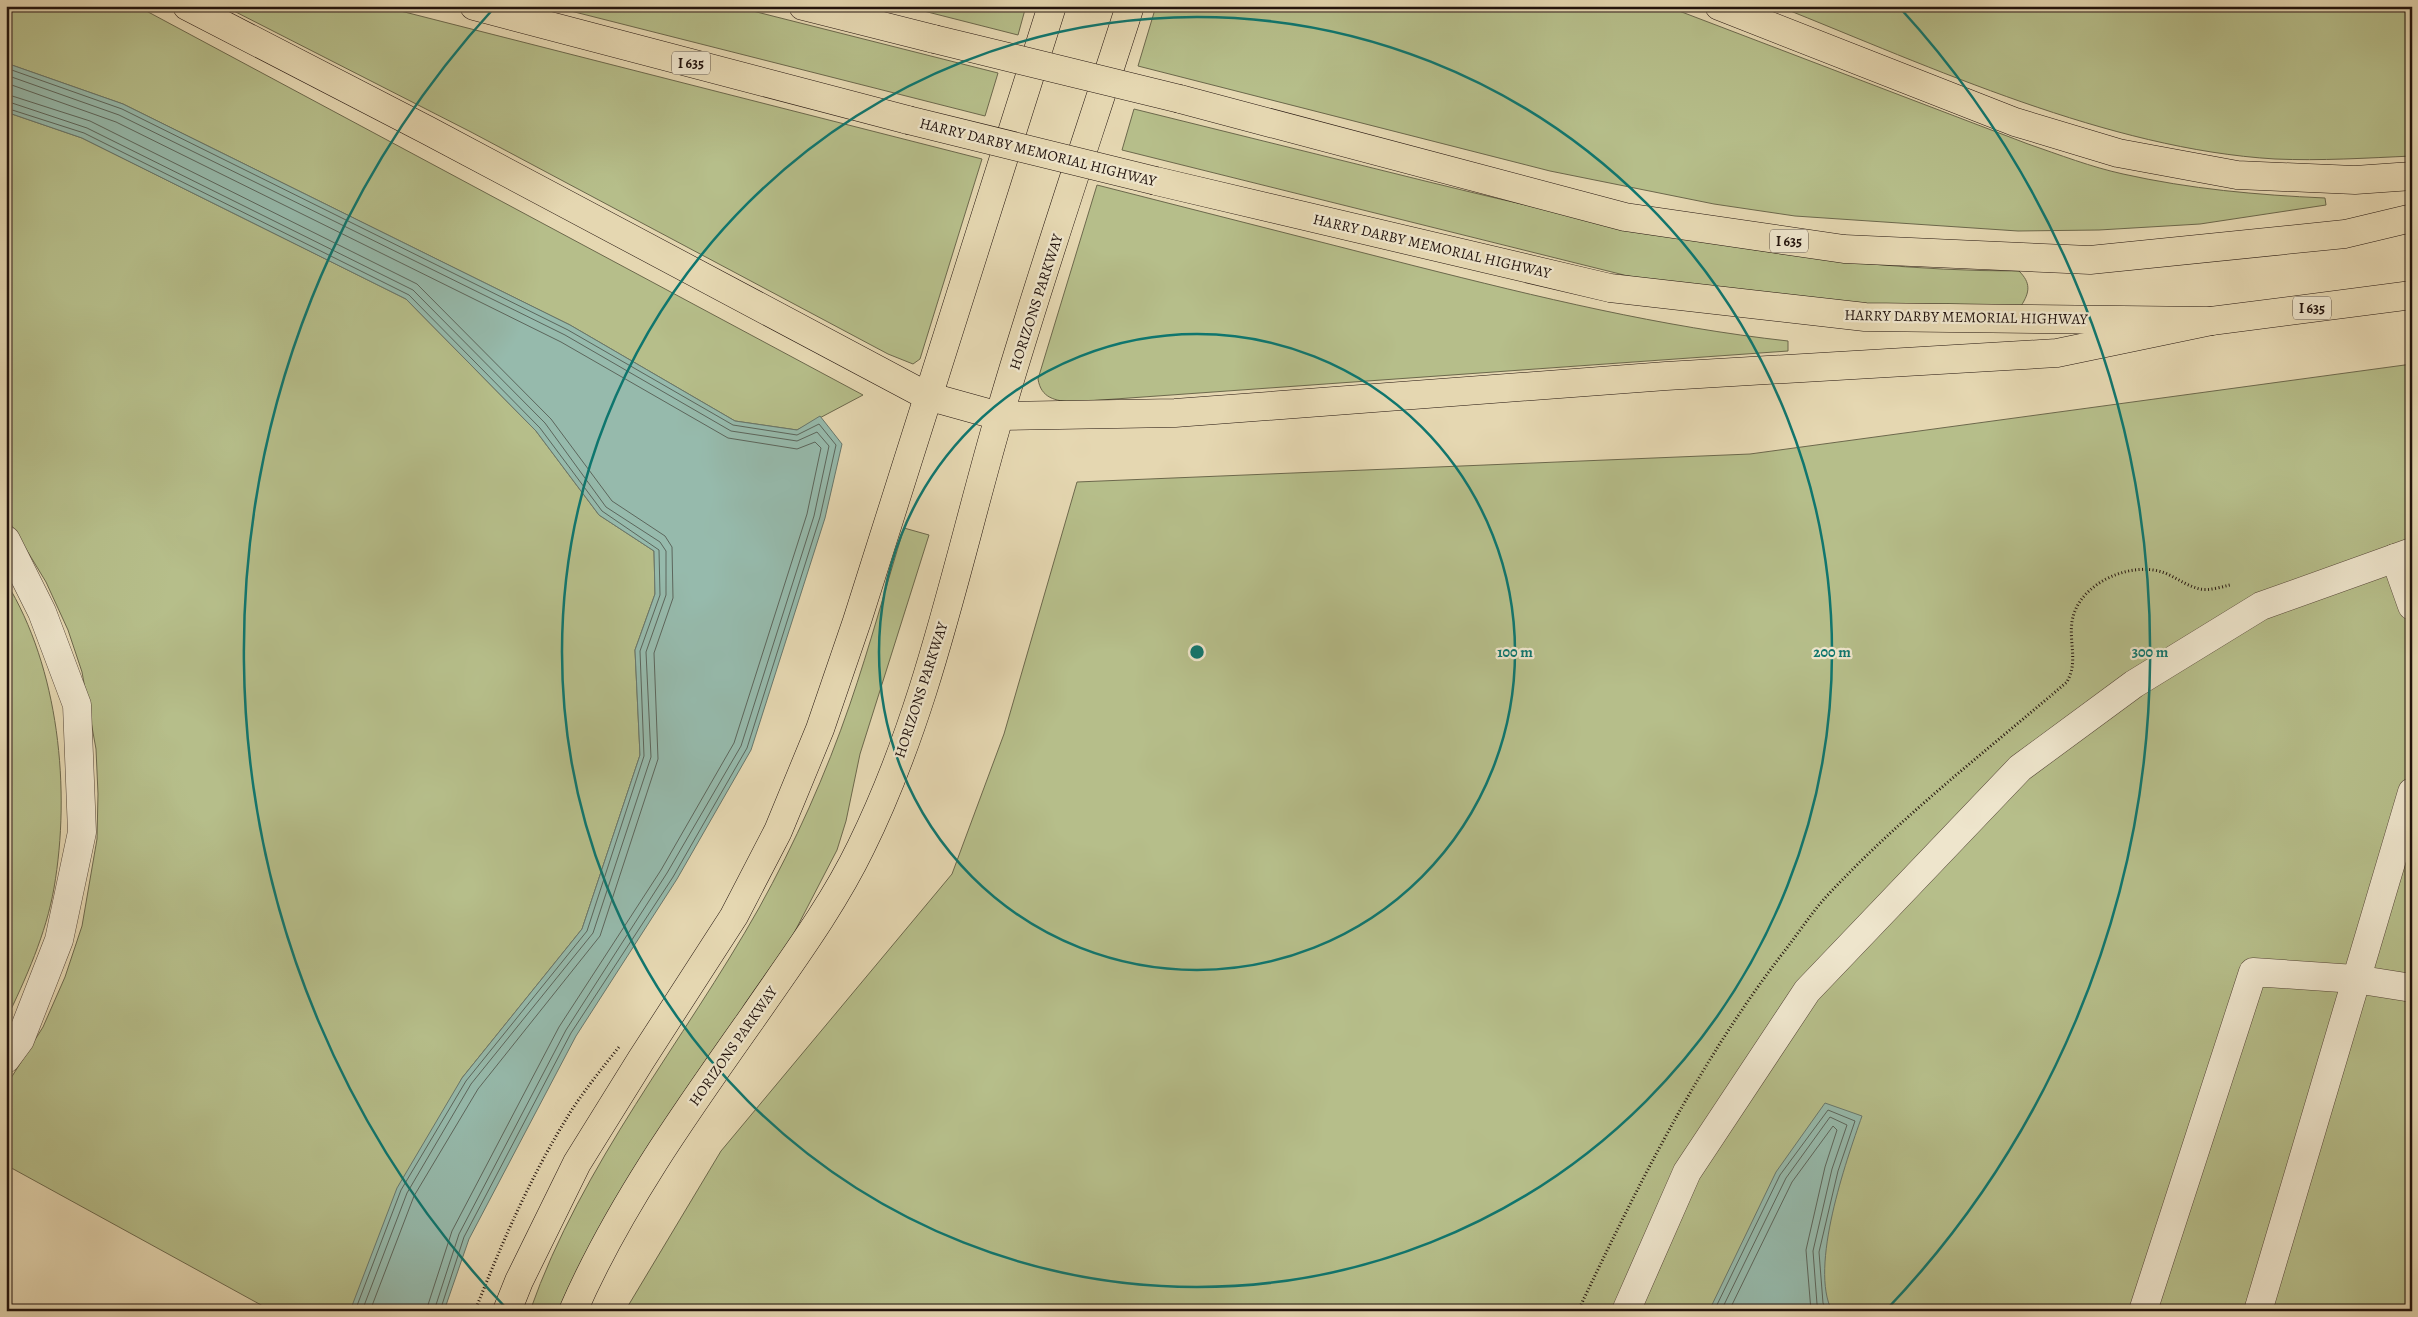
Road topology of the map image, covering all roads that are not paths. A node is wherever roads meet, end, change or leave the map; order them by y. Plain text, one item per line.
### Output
1 (187, 6) edge
2 (474, 6) edge
3 (804, 6) edge
4 (1052, 6) edge
5 (1130, 6) edge
6 (1719, 6) edge
7 (2412, 176) edge
8 (2412, 218) edge
9 (2412, 295) edge
10 (2211, 321) junction
11 (927, 396) junction
12 (999, 416) junction
13 (6, 540) edge
14 (2404, 555) edge
15 (2412, 606) edge
16 (2412, 792) edge
17 (2355, 979) junction
18 (2412, 988) edge
19 (6, 1059) edge
20 (507, 1311) edge
21 (573, 1311) edge
22 (1626, 1311) edge
23 (2143, 1311) edge
24 (2258, 1311) edge

1 - 11 main road
2 - 10 main road, HARRY DARBY MEMORIAL HIGHWAY / I 635, bridge
3 - 8 main road, I 635, bridge
4 - 11 main road
5 - 12 main road, HORIZONS PARKWAY
6 - 7 main road
9 - 10 main road, HARRY DARBY MEMORIAL HIGHWAY / I 635
10 - 12 main road
11 - 12 main road
11 - 20 main road
12 - 21 main road, HORIZONS PARKWAY
13 - 19 street
14 - 15 street
14 - 22 street
16 - 17 street
17 - 18 street
17 - 23 street
17 - 24 street

